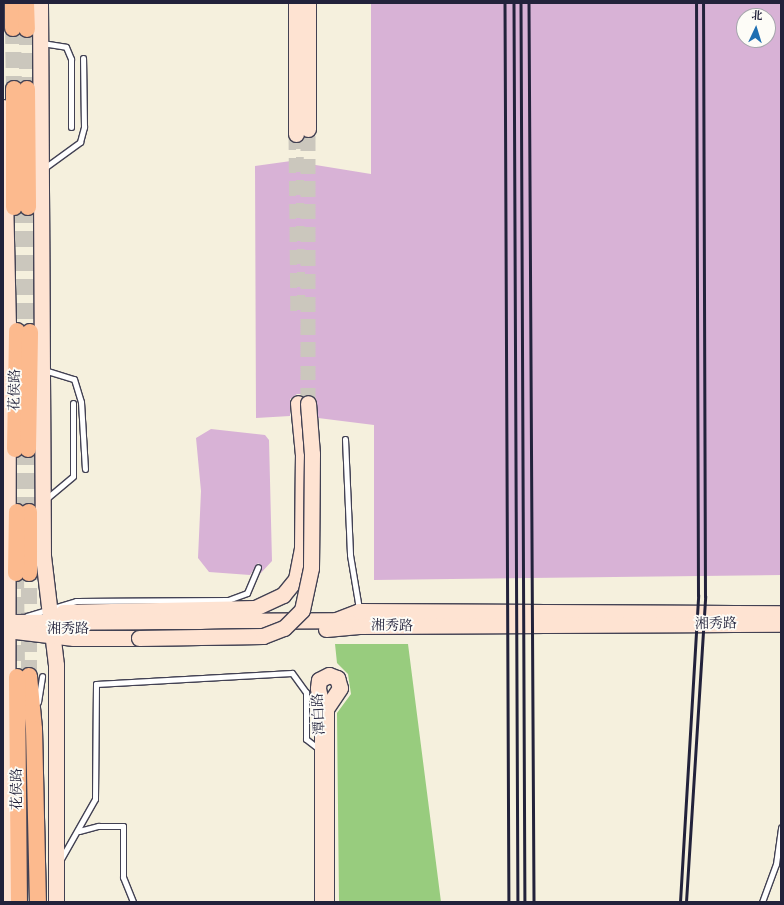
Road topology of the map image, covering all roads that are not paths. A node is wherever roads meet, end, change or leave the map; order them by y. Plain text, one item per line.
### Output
1 (13, 3) edge
2 (26, 3) edge
3 (40, 3) edge
4 (296, 3) edge
5 (308, 3) edge
6 (41, 43) junction
7 (83, 58) dead end
8 (21, 89) tunnel mouth
9 (3, 106) edge
10 (71, 127) dead end
11 (40, 171) junction
12 (12, 208) edge
13 (14, 325) edge
14 (43, 370) junction
15 (73, 403) dead end
16 (345, 439) dead end
17 (22, 449) tunnel mouth
18 (86, 469) dead end
19 (42, 503) junction
20 (23, 512) tunnel mouth
21 (258, 567) dead end
22 (23, 573) tunnel mouth
23 (781, 613) edge
24 (359, 618) junction
25 (52, 622) junction
26 (781, 624) edge
27 (5, 626) edge
28 (323, 752) junction
29 (781, 827) edge
30 (79, 831) junction
31 (57, 864) junction
32 (7, 902) edge
33 (19, 902) edge
34 (38, 902) edge
35 (56, 902) edge
36 (133, 902) edge
37 (322, 902) edge
38 (326, 902) edge
39 (762, 902) edge

1 - 2 main road
3 - 6 main road
4 - 5 main road
6 - 10 lane
6 - 11 main road
7 - 11 lane
8 - 12 main road
9 - 12 main road
11 - 14 main road
12 - 13 main road
13 - 17 main road, 花侯路
13 - 27 main road
14 - 18 lane
14 - 19 main road
15 - 19 lane
16 - 24 lane
19 - 25 main road
20 - 22 main road
21 - 25 lane
23 - 24 main road
24 - 25 main road, 湘秀路
24 - 26 main road, 湘秀路
25 - 25 main road, bridge
25 - 27 main road
25 - 27 main road
25 - 31 main road
27 - 32 main road
28 - 30 lane
28 - 37 main road, 潭白路
28 - 38 main road, 潭白路
29 - 39 lane
30 - 31 lane
30 - 36 lane
31 - 35 main road
33 - 34 main road, 花侯路

